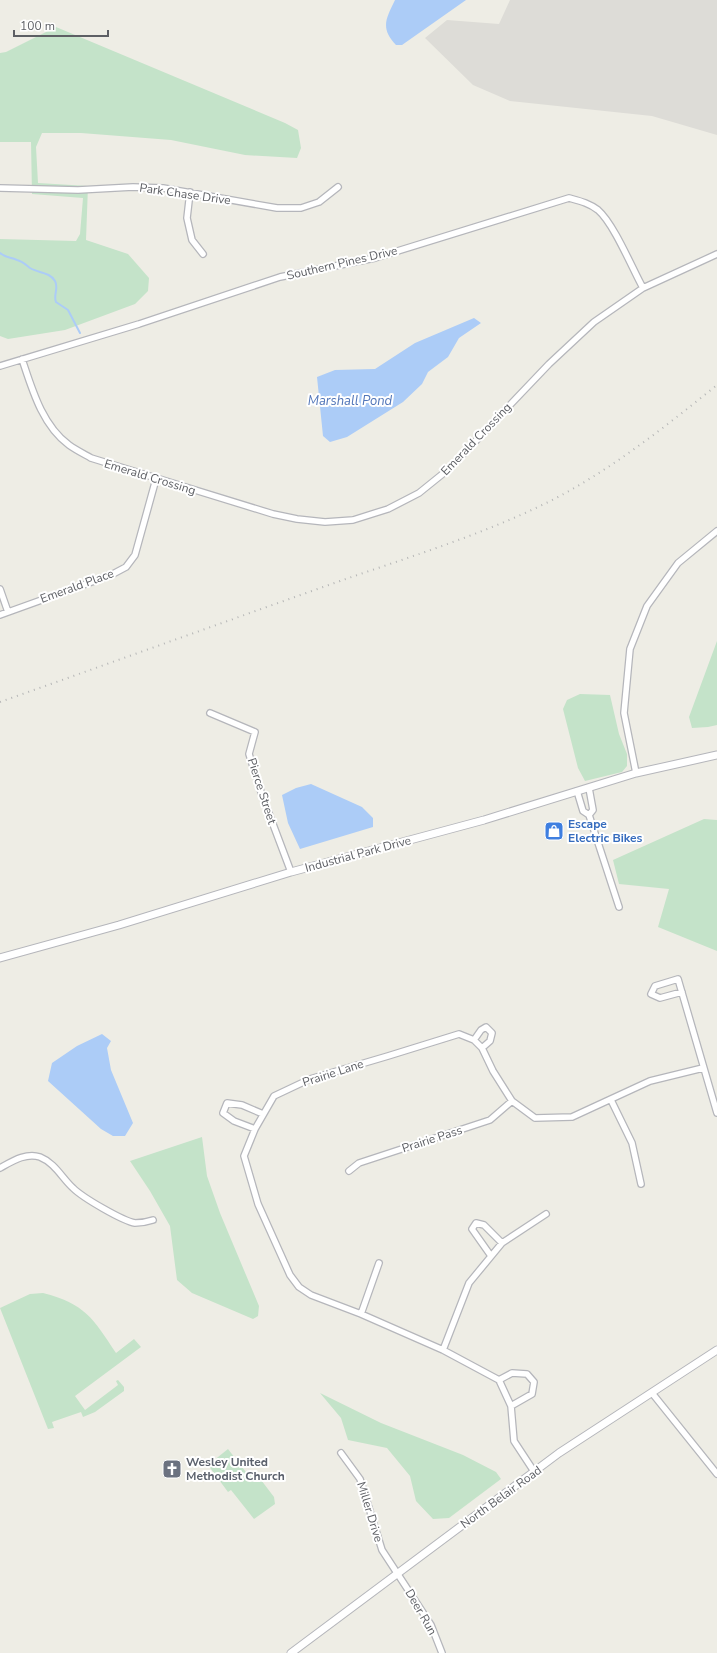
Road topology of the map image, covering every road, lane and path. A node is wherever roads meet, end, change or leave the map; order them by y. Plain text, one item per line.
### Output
1 (338, 187) dead end
2 (0, 188) edge
3 (190, 192) junction
4 (203, 254) dead end
5 (717, 254) edge
6 (643, 288) junction
7 (22, 359) junction
8 (0, 366) edge
9 (156, 479) junction
10 (717, 531) edge
11 (0, 589) edge
12 (8, 612) junction
13 (0, 614) edge
14 (210, 713) dead end
15 (717, 755) edge
16 (636, 773) junction
17 (589, 788) junction
18 (577, 791) junction
19 (589, 815) junction
20 (291, 872) junction
21 (619, 907) dead end
22 (0, 958) edge
23 (682, 992) junction
24 (474, 1040) junction
25 (482, 1048) junction
26 (703, 1068) junction
27 (611, 1100) junction
28 (512, 1101) junction
29 (717, 1113) edge
30 (263, 1114) junction
31 (255, 1129) junction
32 (0, 1168) edge
33 (349, 1171) dead end
34 (641, 1184) dead end
35 (546, 1214) dead end
36 (153, 1220) dead end
37 (502, 1243) junction
38 (491, 1256) junction
39 (379, 1263) dead end
40 (361, 1314) junction
41 (443, 1350) junction
42 (717, 1350) edge
43 (499, 1380) junction
44 (652, 1393) junction
45 (511, 1406) junction
46 (341, 1453) dead end
47 (535, 1473) junction
48 (717, 1474) edge
49 (397, 1573) junction
50 (291, 1653) edge
51 (442, 1653) edge

1 - 3 street, Park Chase Drive
2 - 3 street, Park Chase Drive
3 - 4 street
5 - 6 street, Emerald Crossing
6 - 7 street, Southern Pines Drive
6 - 9 street, Emerald Crossing
7 - 8 street, Southern Pines Drive
7 - 9 street, Emerald Crossing
9 - 12 street, Emerald Place
10 - 16 street
11 - 12 street
12 - 13 street, Emerald Place
14 - 20 street, Pierce Street
15 - 16 street, Industrial Park Drive
16 - 17 street, Industrial Park Drive
17 - 18 street, Industrial Park Drive
17 - 19 street
18 - 19 street
18 - 20 street, Industrial Park Drive
19 - 21 street
20 - 22 street, Industrial Park Drive
23 - 23 street
23 - 26 street
24 - 25 street
24 - 25 street
24 - 30 street, Prairie Lane
25 - 28 street
26 - 27 street
26 - 29 street
27 - 28 street
27 - 34 street
28 - 33 street, Prairie Pass
30 - 31 street, Prairie Lane
30 - 31 street
31 - 40 street, Prairie Lane
32 - 36 street
35 - 37 street
37 - 38 street
37 - 38 street
38 - 41 street
39 - 40 street
40 - 41 street, Prairie Lane
41 - 43 street, Prairie Lane
42 - 44 street, North Belair Road
43 - 45 street
43 - 45 street
44 - 47 street, North Belair Road
44 - 48 street
45 - 47 street
46 - 49 street, Miller Drive
47 - 49 street, North Belair Road
49 - 50 street, North Belair Road
49 - 51 street, Deer Run

